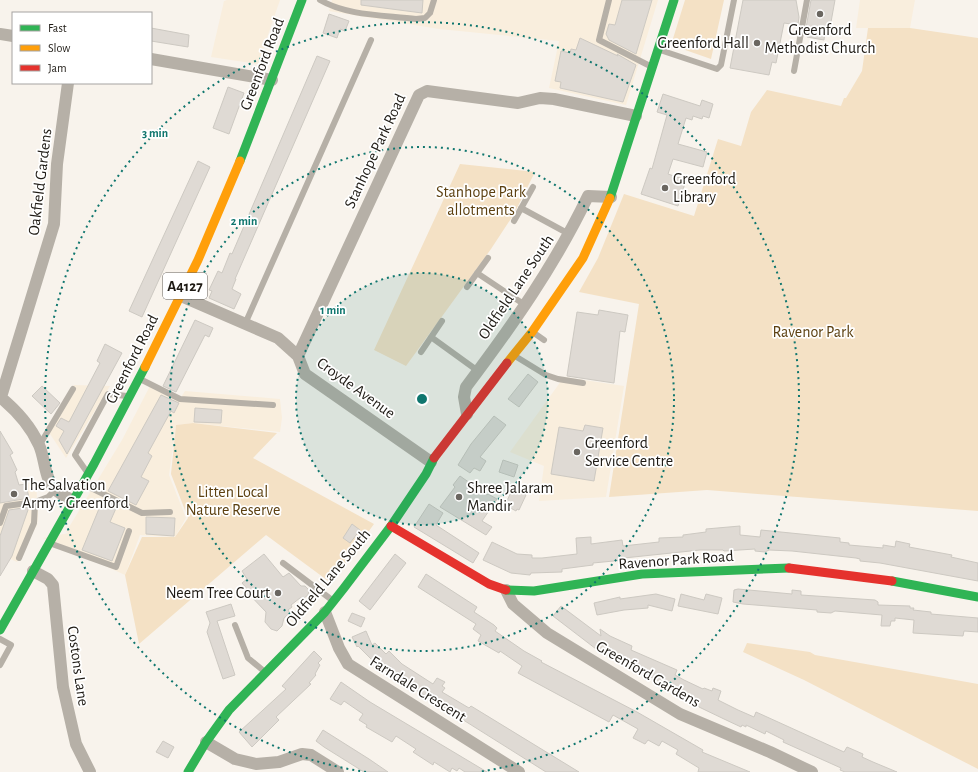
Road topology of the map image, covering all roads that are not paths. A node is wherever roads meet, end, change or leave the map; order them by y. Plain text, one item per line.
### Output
1 (302, 0) edge
2 (320, 0) edge
3 (434, 0) edge
4 (609, 0) edge
5 (674, 0) edge
6 (734, 0) edge
7 (807, 0) edge
8 (0, 34) edge
9 (12, 36) edge
10 (371, 40) dead end
11 (659, 49) junction
12 (152, 59) edge
13 (652, 67) junction
14 (794, 71) dead end
15 (272, 80) junction
16 (68, 84) edge
17 (636, 116) junction
18 (533, 187) dead end
19 (611, 197) junction
20 (521, 208) junction
21 (514, 222) dead end
22 (570, 234) junction
23 (488, 258) dead end
24 (477, 273) junction
25 (467, 287) dead end
26 (181, 296) junction
27 (525, 305) junction
28 (442, 321) dead end
29 (245, 324) junction
30 (532, 332) junction
31 (431, 337) junction
32 (544, 340) dead end
33 (421, 352) dead end
34 (298, 356) junction
35 (514, 356) junction
36 (478, 371) junction
37 (139, 378) junction
38 (583, 383) dead end
39 (73, 389) dead end
40 (130, 396) junction
41 (0, 397) edge
42 (273, 405) dead end
43 (467, 414) junction
44 (39, 446) junction
45 (432, 462) junction
46 (88, 474) junction
47 (82, 484) junction
48 (55, 490) junction
49 (72, 500) junction
50 (35, 502) junction
51 (170, 512) dead end
52 (0, 524) edge
53 (391, 526) junction
54 (129, 531) dead end
55 (49, 542) junction
56 (19, 558) dead end
57 (283, 563) dead end
58 (33, 571) junction
59 (506, 590) junction
60 (978, 597) edge
61 (333, 601) junction
62 (325, 612) junction
63 (235, 625) dead end
64 (0, 630) edge
65 (0, 639) edge
66 (0, 665) edge
67 (266, 673) junction
68 (206, 742) junction
69 (90, 772) edge
70 (188, 772) edge
71 (338, 772) edge
72 (519, 772) edge
73 (812, 772) edge

1 - 15 street, Greenford Road / A4127
2 - 3 lane
4 - 13 lane
5 - 11 street, Oldfield Lane South
6 - 11 lane
7 - 14 lane
8 - 9 street
10 - 29 lane
11 - 13 street, Oldfield Lane South
12 - 15 street
13 - 17 street, Oldfield Lane South
15 - 26 street, Greenford Road / A4127
16 - 41 street, Oakfield Gardens
17 - 19 street, Oldfield Lane South
17 - 34 street, Stanhope Park Road
18 - 20 lane
19 - 22 street, Oldfield Lane South
19 - 30 street, Oldfield Lane South
20 - 21 lane
20 - 22 lane
22 - 27 street, Oldfield Lane South
23 - 24 lane
24 - 25 lane
24 - 27 lane
26 - 29 street, Croyde Avenue
26 - 37 street, Greenford Road / A4127
27 - 36 street, Oldfield Lane South
28 - 31 lane
29 - 34 street, Croyde Avenue
30 - 32 lane
30 - 35 street, Oldfield Lane South
31 - 33 lane
31 - 36 lane
34 - 45 street, Croyde Avenue
35 - 38 lane
35 - 43 street, Oldfield Lane South
36 - 43 street, Oldfield Lane South
37 - 40 street, Greenford Road / A4127
37 - 42 lane
39 - 44 lane
40 - 46 street, Greenford Road / A4127
40 - 46 lane
41 - 44 street
43 - 45 street, Oldfield Lane South
44 - 48 street
45 - 53 street, Oldfield Lane South
46 - 47 street, Greenford Road / A4127
47 - 49 street, Greenford Road / A4127
47 - 51 lane
48 - 49 street
48 - 50 lane
49 - 55 street, Greenford Road / A4127
50 - 52 lane
50 - 56 lane
53 - 59 street, Ravenor Park Road
53 - 61 street, Oldfield Lane South
54 - 55 lane
55 - 58 street, Greenford Road / A4127
57 - 61 lane
58 - 64 street, Greenford Road / A4127
58 - 69 street, Costons Lane
59 - 60 street, Ravenor Park Road
59 - 73 street, Greenford Gardens
61 - 62 street, Oldfield Lane South
62 - 67 street, Oldfield Lane South
62 - 72 street, Farndale Crescent
63 - 67 lane
65 - 66 lane
67 - 68 street, Oldfield Lane South
68 - 70 street, Oldfield Lane South
68 - 71 street

